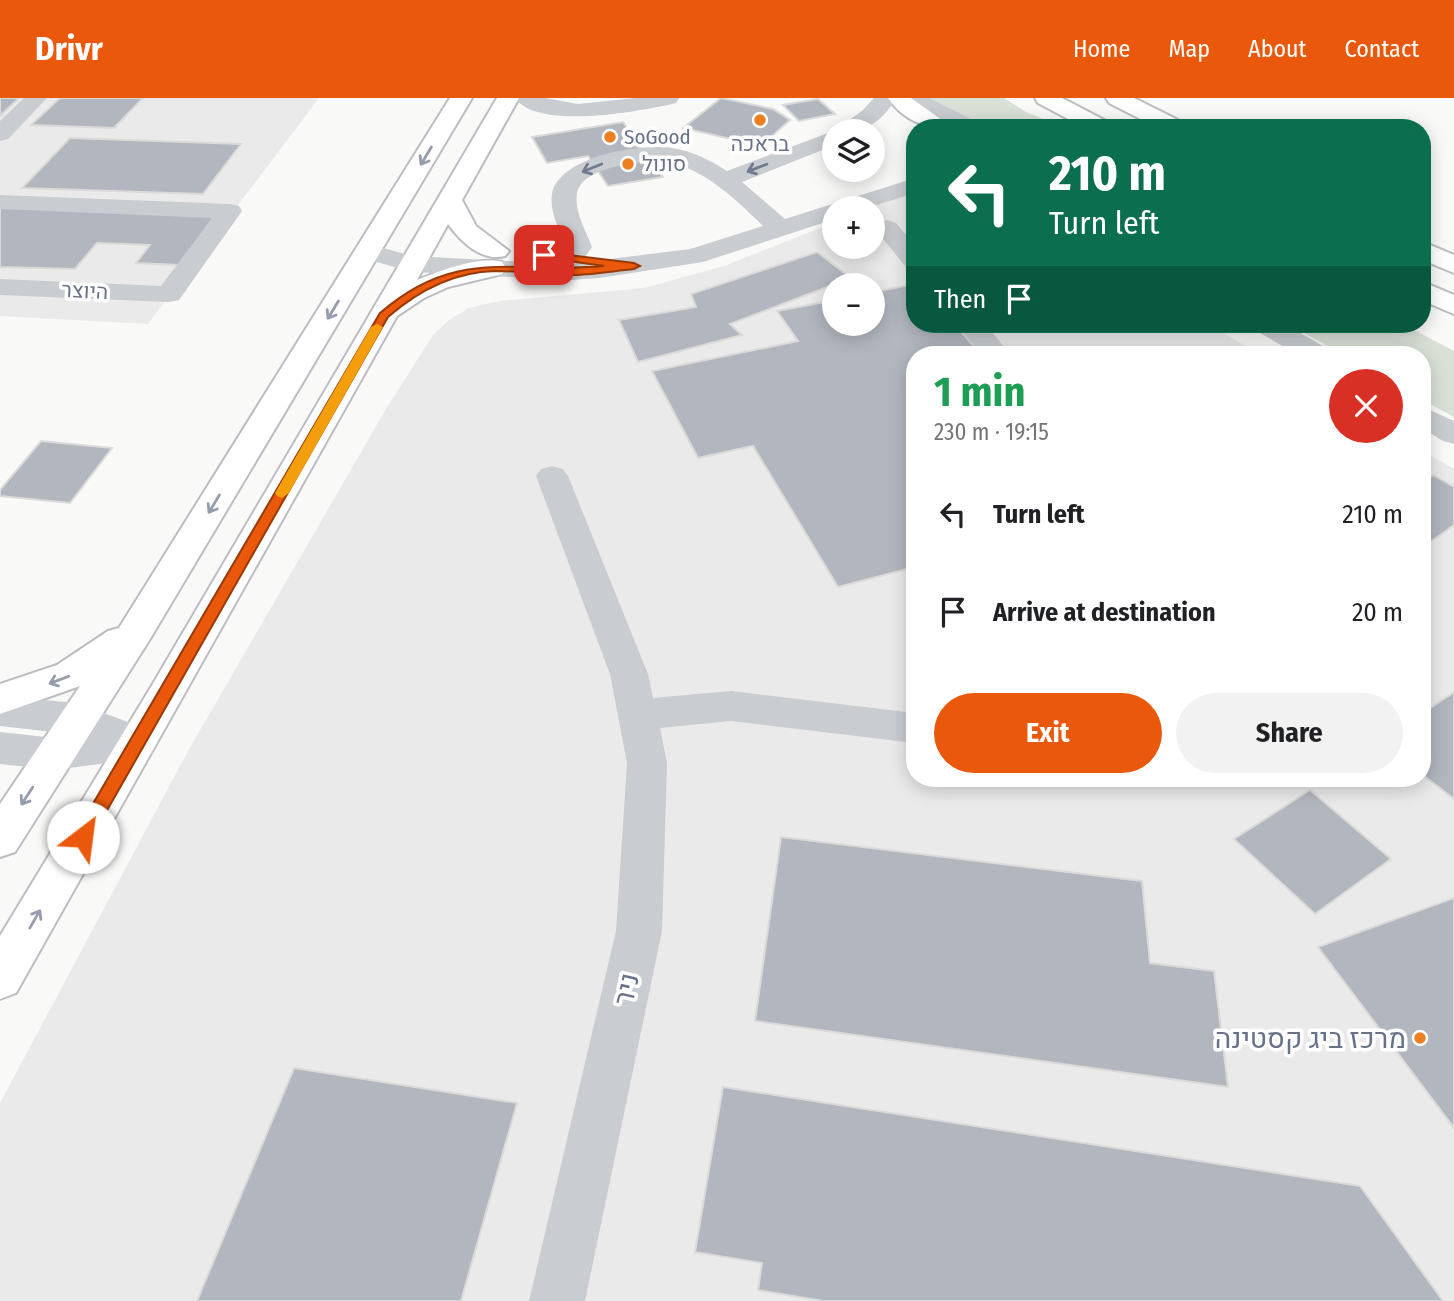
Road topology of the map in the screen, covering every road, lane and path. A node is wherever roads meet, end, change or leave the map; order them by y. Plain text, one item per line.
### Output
1 (36, 98) edge
2 (461, 98) edge
3 (508, 98) edge
4 (526, 98) edge
5 (607, 98) edge
6 (668, 98) edge
7 (886, 98) edge
8 (899, 98) edge
9 (912, 98) edge
10 (1046, 98) edge
11 (1118, 98) edge
12 (548, 106) junction
13 (865, 119) edge
14 (927, 119) edge
15 (953, 119) edge
16 (1085, 119) edge
17 (1159, 119) edge
18 (0, 134) edge
19 (822, 142) edge
20 (725, 180) junction
21 (906, 188) edge
22 (881, 196) edge
23 (450, 200) junction
24 (0, 202) edge
25 (822, 215) edge
26 (887, 228) dead end
27 (781, 229) junction
28 (906, 250) edge
29 (368, 252) junction
30 (418, 254) junction
31 (1431, 254) edge
32 (567, 257) junction
33 (495, 259) junction
34 (1454, 265) edge
35 (634, 266) junction
36 (0, 287) edge
37 (1431, 294) edge
38 (1454, 306) edge
39 (384, 315) junction
40 (1280, 333) edge
41 (1303, 346) edge
42 (1431, 421) edge
43 (1454, 434) edge
44 (552, 476) dead end
45 (137, 630) junction
46 (634, 694) junction
47 (0, 699) edge
48 (0, 710) edge
49 (77, 719) junction
50 (906, 727) edge
51 (138, 743) junction
52 (0, 748) edge
53 (55, 754) junction
54 (0, 839) edge
55 (0, 978) edge
56 (557, 1301) edge

1 - 18 street
2 -> 29 highway
3 - 23 highway
4 - 12 street
5 - 12 street
6 - 12 street
7 - 13 street
8 - 14 highway
9 - 15 street
10 - 16 highway
11 - 17 highway
19 -> 20 street
20 - 27 street
20 -> 32 street
21 - 22 street
23 - 30 highway
23 - 33 highway
24 - 36 street, היוצר
25 - 27 street
26 - 28 street
27 - 35 street
29 - 30 street
29 -> 45 highway
30 - 33 street
30 - 39 highway
31 - 34 highway
32 - 33 street
32 - 35 street
33 - 35 street
33 - 39 highway
37 - 38 highway
39 - 51 highway
40 - 41 street
42 - 43 street
44 - 46 street, ניר
45 -> 47 highway
45 - 49 highway
46 - 50 street
46 - 56 street, ניר
48 - 49 street
49 - 51 street
49 - 53 highway
51 - 53 street
55 -> 51 highway
52 - 53 street
53 -> 54 highway

